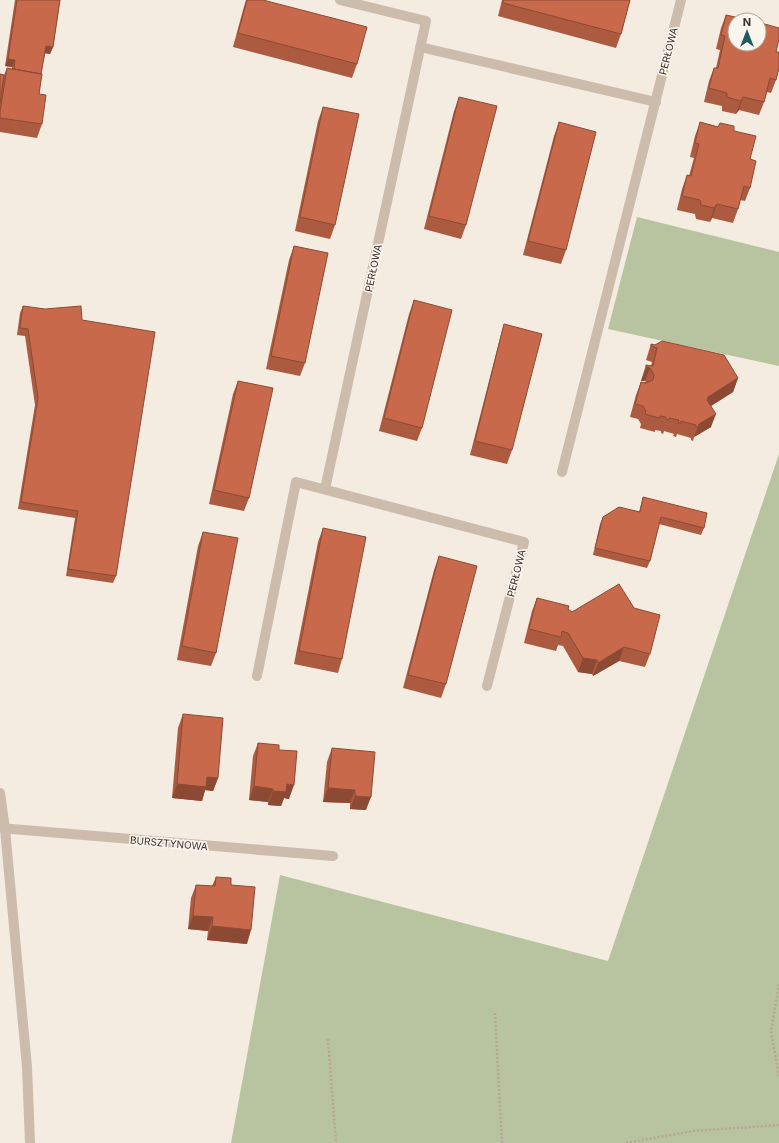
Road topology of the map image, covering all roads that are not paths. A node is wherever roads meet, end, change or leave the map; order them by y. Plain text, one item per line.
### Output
1 (340, 0) edge
2 (681, 0) edge
3 (420, 47) junction
4 (656, 102) junction
5 (562, 472) dead end
6 (325, 489) junction
7 (257, 676) dead end
8 (486, 686) dead end
9 (0, 793) edge
10 (3, 829) edge
11 (333, 856) dead end
12 (30, 1143) edge

1 - 3 street, PERŁOWA
2 - 4 street, PERŁOWA
3 - 4 street
3 - 6 street, PERŁOWA
4 - 5 street, PERŁOWA
6 - 7 street, PERŁOWA
6 - 8 street, PERŁOWA
9 - 10 street
10 - 11 street, BURSZTYNOWA
10 - 12 street

